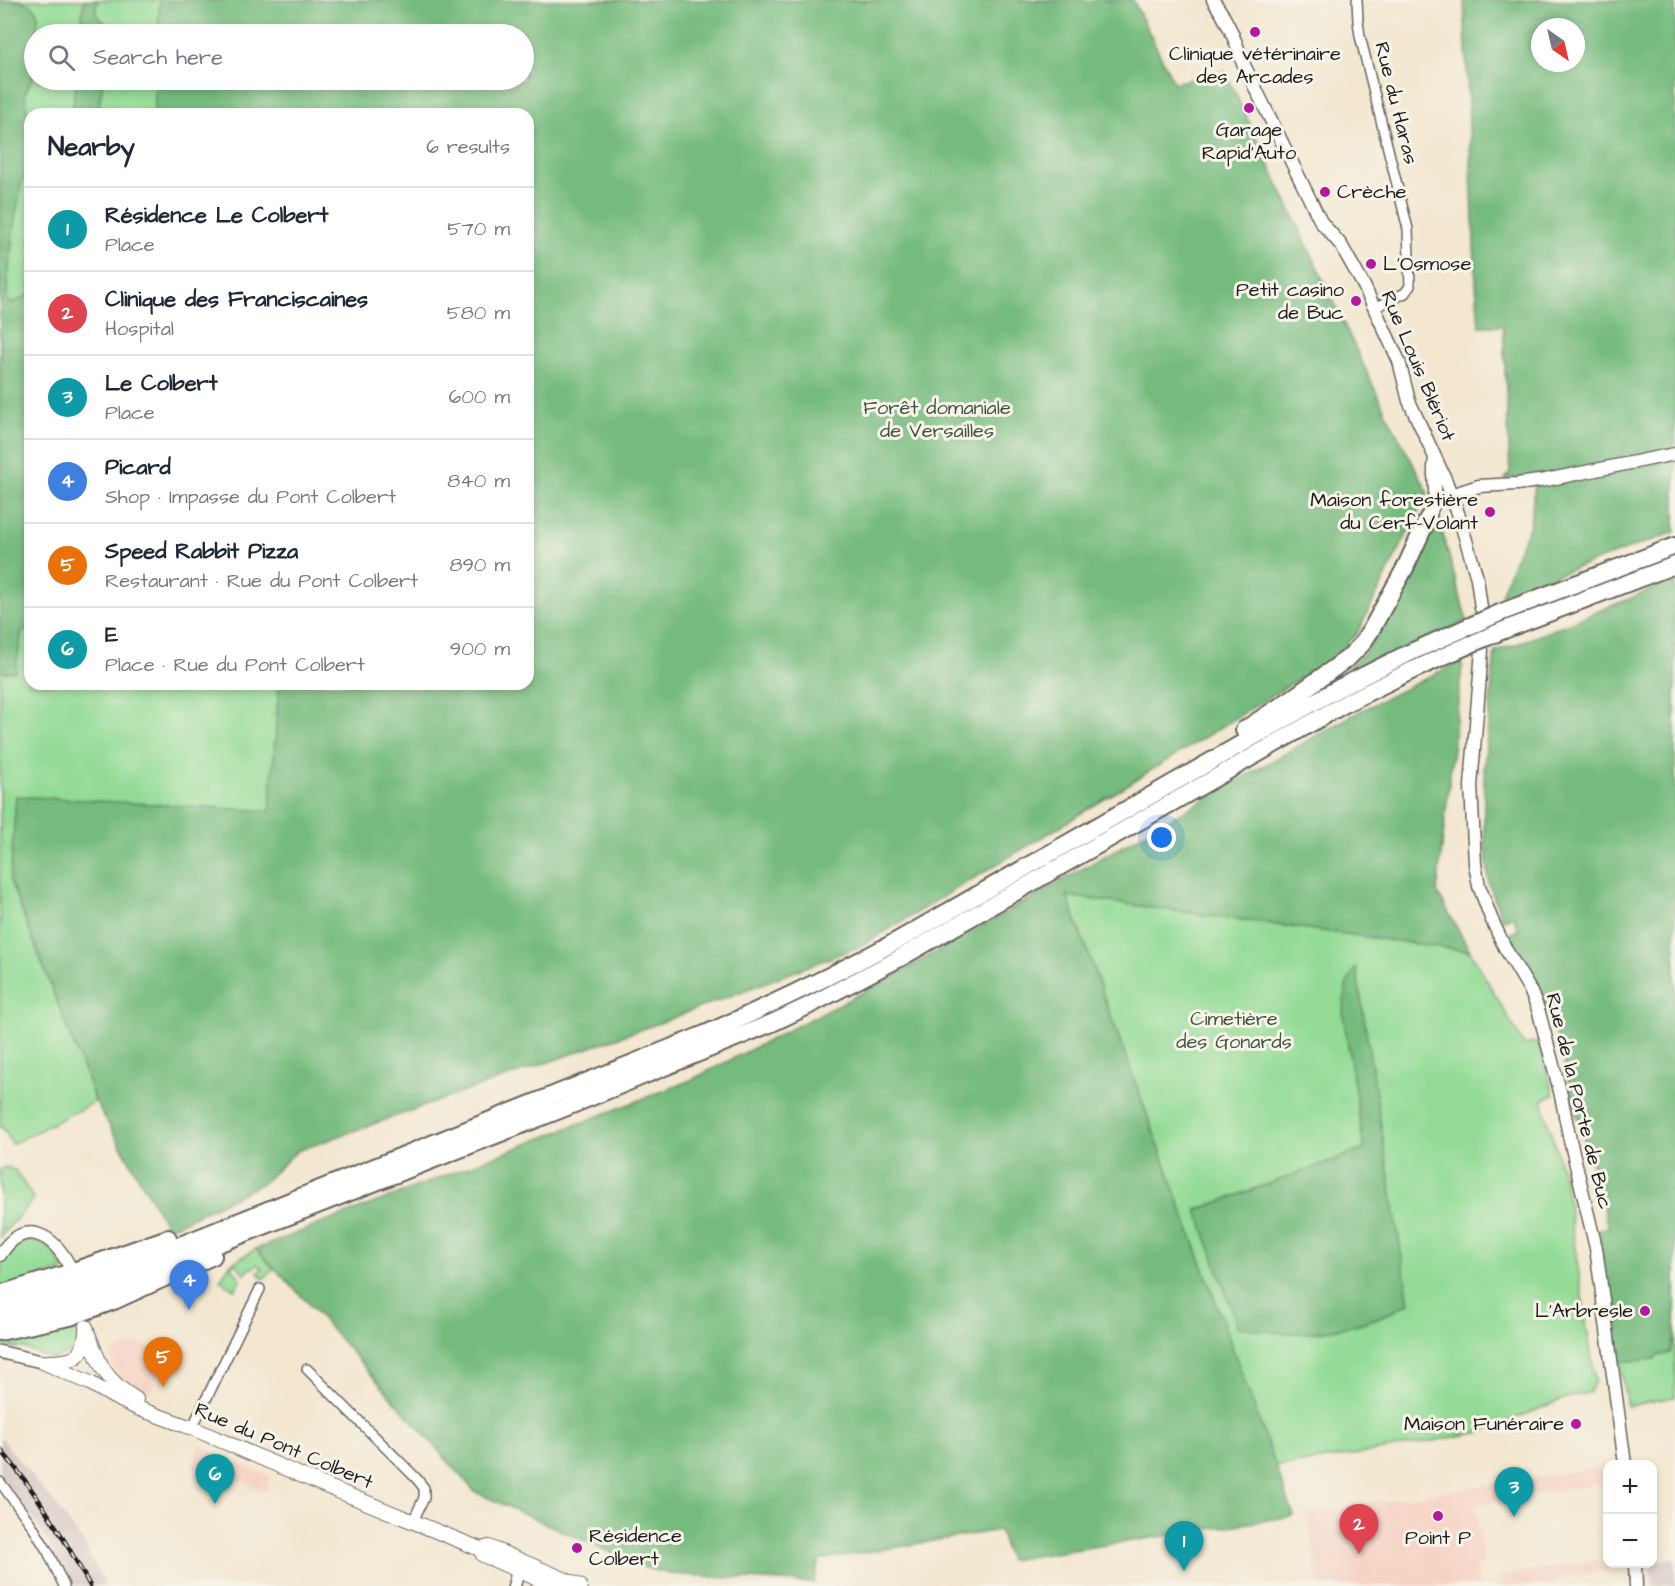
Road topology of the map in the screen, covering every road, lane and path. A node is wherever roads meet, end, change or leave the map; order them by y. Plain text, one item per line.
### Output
1 (1213, 0) edge
2 (1357, 0) edge
3 (1374, 308) junction
4 (1675, 454) edge
5 (1435, 458) junction
6 (1451, 495) junction
7 (1431, 510) junction
8 (1675, 546) edge
9 (1675, 565) edge
10 (1481, 608) dead end
11 (1477, 647) junction
12 (1219, 756) junction
13 (307, 1209) junction
14 (199, 1237) junction
15 (0, 1255) edge
16 (70, 1267) dead end
17 (260, 1289) dead end
18 (0, 1294) edge
19 (0, 1307) edge
20 (0, 1320) edge
21 (0, 1332) edge
22 (0, 1352) edge
23 (43, 1362) junction
24 (99, 1363) junction
25 (307, 1369) dead end
26 (90, 1383) junction
27 (166, 1418) junction
28 (192, 1428) junction
29 (1624, 1460) edge
30 (0, 1482) edge
31 (413, 1521) junction
32 (520, 1567) junction
33 (1635, 1568) edge
34 (64, 1586) edge
35 (514, 1586) edge
36 (554, 1586) edge
37 (580, 1586) edge
38 (1636, 1586) edge

1 - 3 main road, Rue Louis Blériot
2 - 3 street, Rue du Haras
3 - 5 main road, Rue Louis Blériot
4 - 6 main road
5 - 6 main road, Rue Louis Blériot
5 - 7 main road
6 - 7 main road
6 - 10 main road
7 - 12 highway
8 - 12 highway, bridge
9 - 11 highway, bridge
11 - 13 highway
11 - 29 main road, Rue de la Porte de Buc
12 - 14 highway
13 - 20 highway
13 - 21 highway
14 - 18 highway
14 - 19 highway
15 - 16 main road
17 - 28 street
22 - 23 main road
23 - 24 main road
23 - 26 main road, Rue du Pont Colbert
24 - 26 main road
24 - 27 main road
25 - 31 street
26 - 27 main road, Rue du Pont Colbert
27 - 28 main road, Rue du Pont Colbert
28 - 31 main road, Rue du Pont Colbert
30 - 34 street
31 - 32 main road, Rue du Pont Colbert
32 - 35 main road
32 - 36 main road, Rue du Pont Colbert
32 - 37 main road, Rue du Pont Colbert
33 - 38 main road

